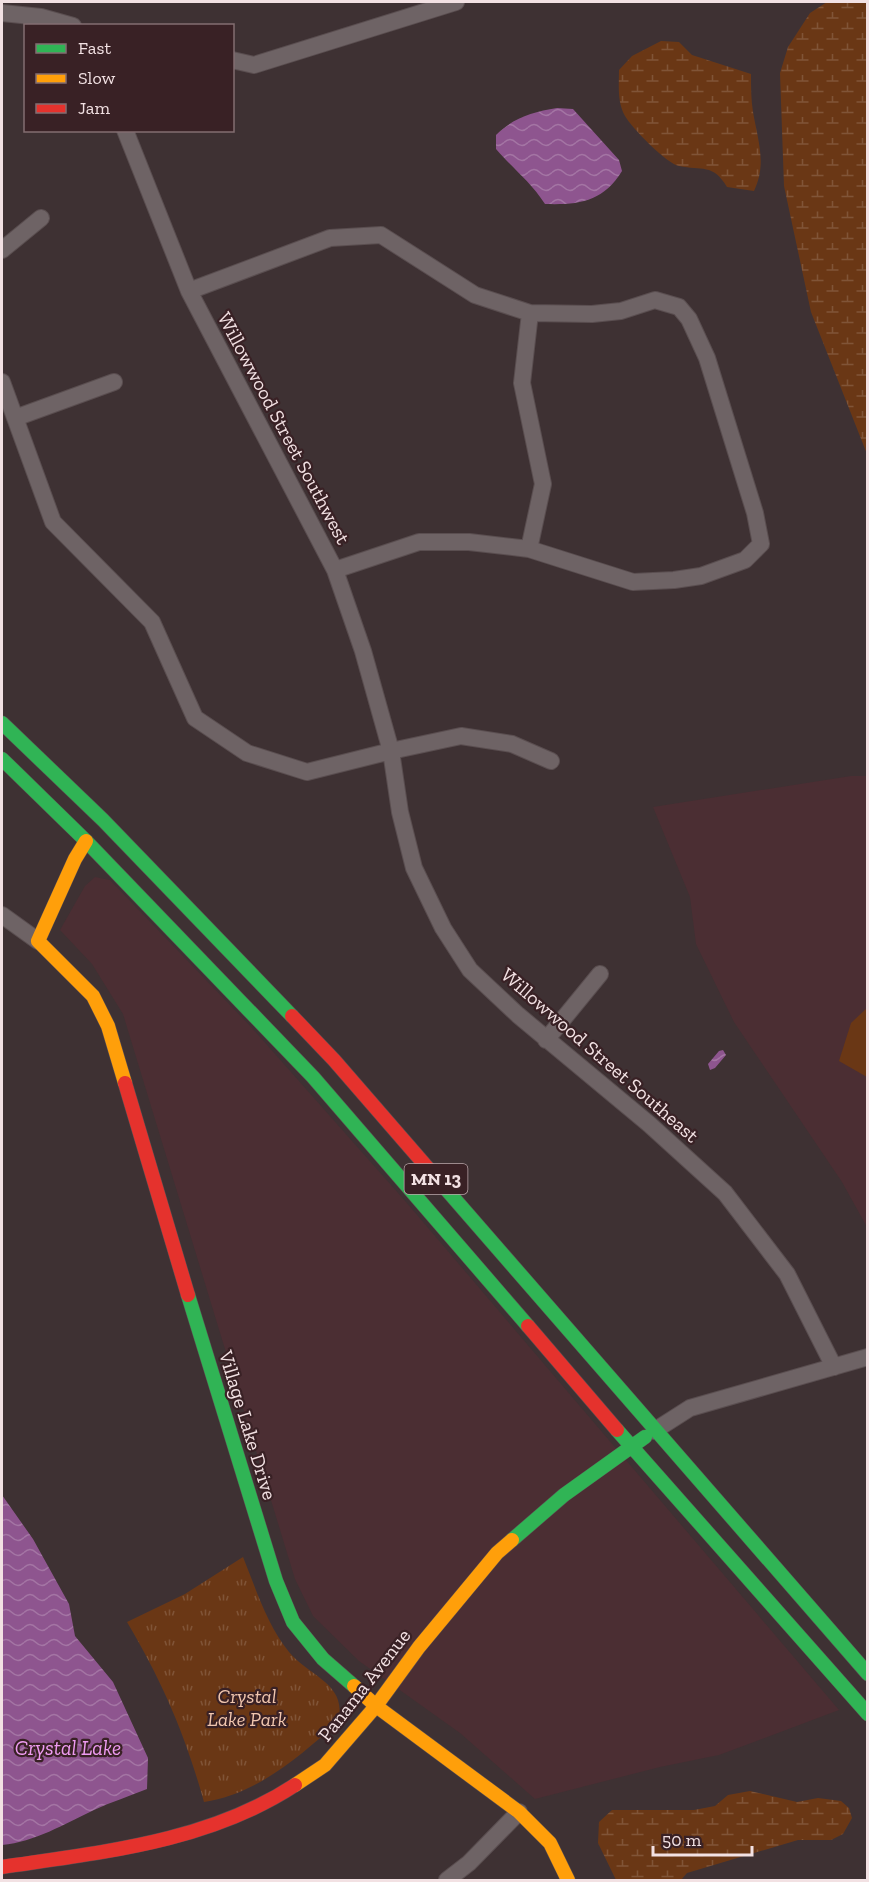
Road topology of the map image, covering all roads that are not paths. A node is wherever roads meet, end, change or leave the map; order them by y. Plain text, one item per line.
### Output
1 (456, 2) edge
2 (2, 13) edge
3 (65, 24) edge
4 (234, 60) edge
5 (126, 132) edge
6 (40, 218) dead end
7 (2, 250) edge
8 (189, 291) junction
9 (530, 313) junction
10 (2, 382) edge
11 (114, 382) dead end
12 (15, 418) junction
13 (529, 549) junction
14 (336, 570) junction
15 (2, 723) edge
16 (391, 751) junction
17 (2, 759) edge
18 (551, 761) dead end
19 (86, 841) junction
20 (2, 915) edge
21 (38, 941) junction
22 (600, 974) dead end
23 (546, 1040) junction
24 (867, 1357) edge
25 (834, 1367) junction
26 (654, 1431) junction
27 (632, 1446) junction
28 (867, 1674) edge
29 (376, 1706) junction
30 (867, 1714) edge
31 (519, 1812) junction
32 (2, 1867) edge
33 (447, 1881) edge
34 (568, 1881) edge

1 - 4 street
2 - 3 street
5 - 8 street, Willowwood Street Southwest
6 - 7 street
8 - 9 street
8 - 14 street, Willowwood Street Southwest
9 - 13 street
9 - 13 street
10 - 12 street
11 - 12 street
12 - 16 street
13 - 14 street
14 - 16 street, Willowwood Street Southwest
15 - 26 main road, MN 13
16 - 18 street
16 - 23 street, Willowwood Street Southeast
17 - 19 main road, MN 13
19 - 21 main road
19 - 27 main road, MN 13
20 - 21 street
21 - 29 main road, Village Lake Drive
22 - 23 street
23 - 25 street, Willowwood Street Southeast
24 - 25 street
25 - 26 street
26 - 27 main road, Panama Avenue
26 - 28 main road, MN 13
27 - 29 main road, Panama Avenue
27 - 30 main road, MN 13
29 - 31 main road, Village Lake Drive
29 - 32 main road, Panama Avenue
31 - 33 street
31 - 34 main road, Village Lake Drive

